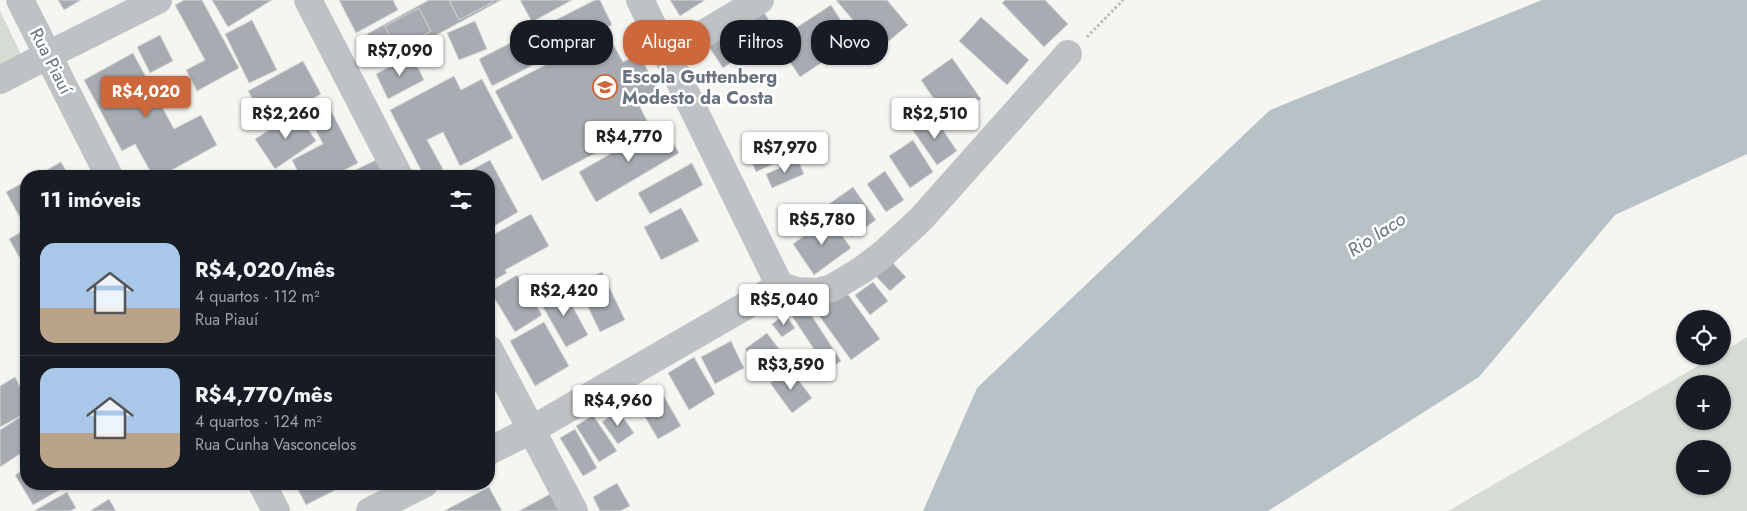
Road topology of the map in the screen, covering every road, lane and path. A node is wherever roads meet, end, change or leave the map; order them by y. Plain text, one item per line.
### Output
1 (20, 0) edge
2 (308, 0) edge
3 (640, 0) edge
4 (760, 0) edge
5 (1123, 0) edge
6 (155, 1) edge
7 (650, 20) edge
8 (710, 30) edge
9 (1068, 54) joint
10 (48, 55) junction
11 (673, 65) edge
12 (0, 80) edge
13 (106, 170) edge
14 (396, 170) edge
15 (780, 286) junction
16 (495, 361) edge
17 (531, 430) junction
18 (495, 448) edge
19 (265, 490) edge
20 (412, 490) edge
21 (276, 511) edge
22 (370, 511) edge
23 (574, 511) edge

1 - 10 street, Rua Piauí
2 - 14 street
3 - 7 street
4 - 8 street
5 - 9 path
6 - 10 street
9 - 15 street
10 - 12 street
10 - 13 street, Rua Piauí
11 - 15 street
15 - 17 street
16 - 17 street
17 - 18 street
17 - 23 street
19 - 21 street
20 - 22 street

